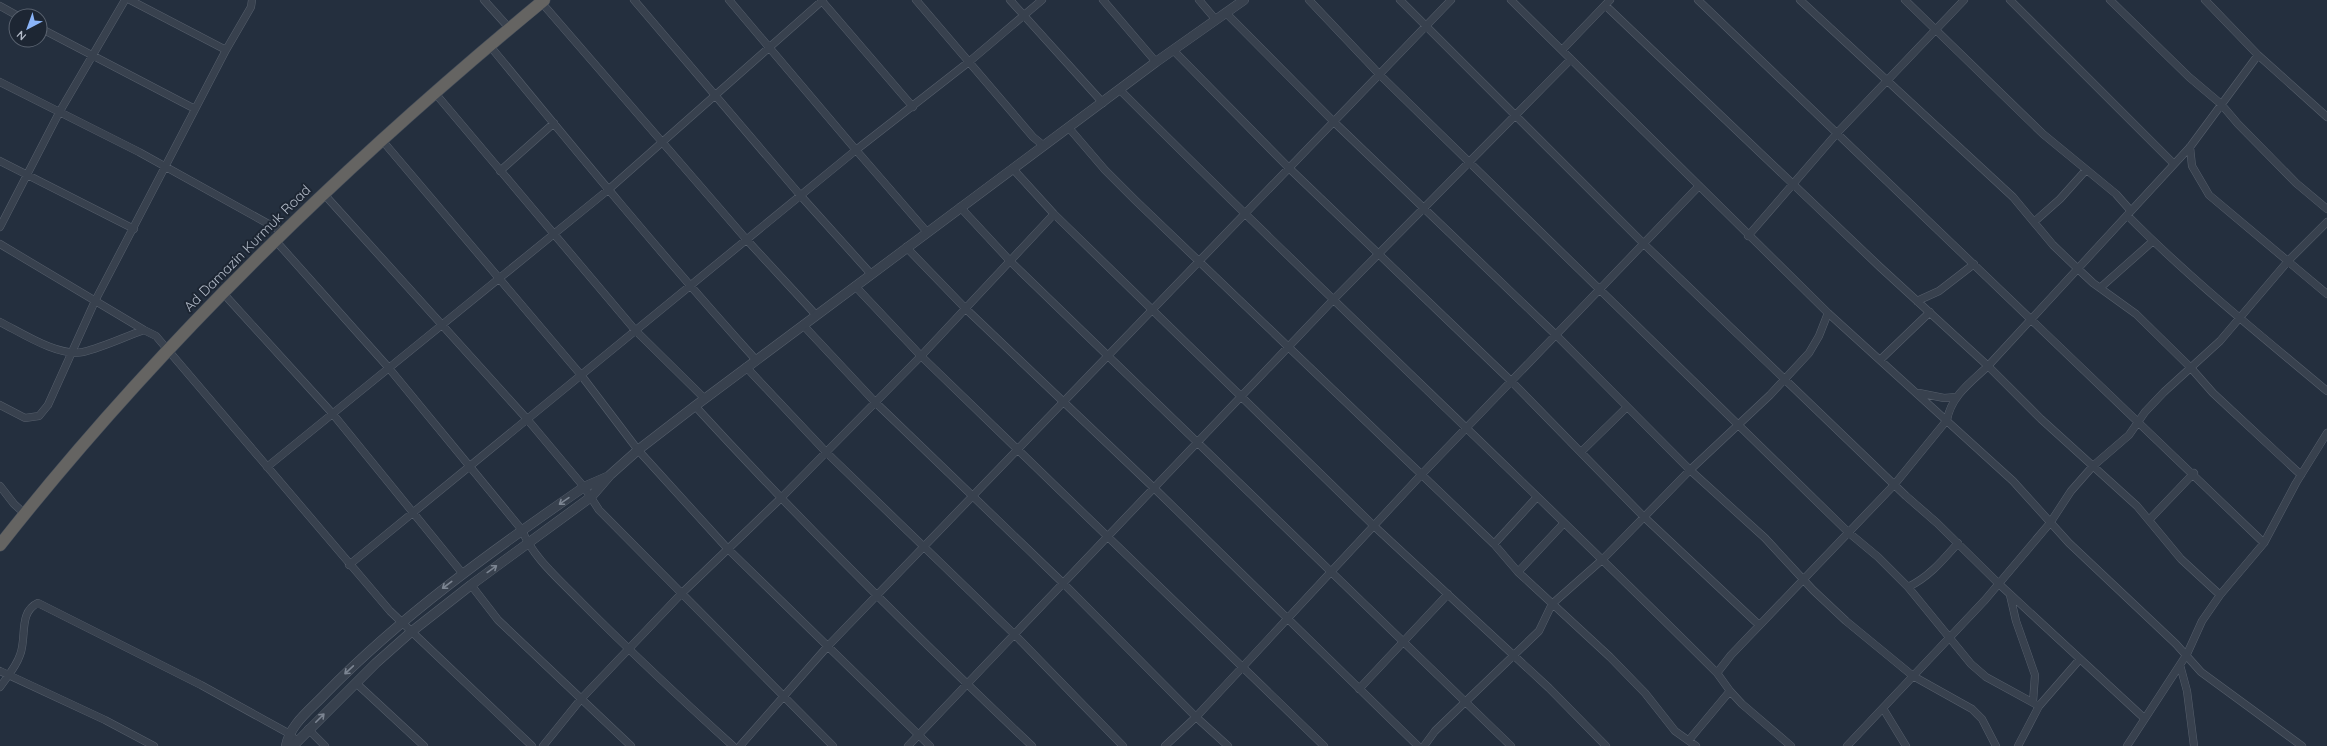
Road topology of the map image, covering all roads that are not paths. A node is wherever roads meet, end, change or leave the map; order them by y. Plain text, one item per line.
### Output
1 (125, 0) edge
2 (130, 0) edge
3 (252, 0) edge
4 (484, 0) edge
5 (634, 0) edge
6 (729, 0) edge
7 (822, 0) edge
8 (916, 0) edge
9 (1010, 0) edge
10 (1042, 0) edge
11 (1103, 0) edge
12 (1199, 0) edge
13 (1244, 0) edge
14 (1310, 0) edge
15 (1400, 0) edge
16 (1451, 0) edge
17 (1511, 0) edge
18 (1698, 0) edge
19 (1800, 0) edge
20 (1905, 0) edge
21 (1964, 0) edge
22 (2010, 0) edge
23 (2110, 0) edge
24 (2205, 0) edge
25 (542, 1) edge
26 (1608, 3) edge
27 (1226, 13) junction
28 (1024, 15) junction
29 (1216, 20) junction
30 (1426, 26) junction
31 (510, 29) junction
32 (1936, 29) junction
33 (48, 32) edge
34 (490, 46) junction
35 (769, 46) junction
36 (226, 50) junction
37 (1173, 50) junction
38 (1562, 50) junction
39 (2258, 55) junction
40 (92, 56) junction
41 (1571, 59) junction
42 (970, 61) junction
43 (1156, 62) junction
44 (1380, 74) junction
45 (0, 82) edge
46 (1886, 82) junction
47 (1120, 90) junction
48 (435, 93) junction
49 (715, 95) junction
50 (1103, 103) junction
51 (2221, 104) junction
52 (913, 107) junction
53 (195, 109) junction
54 (60, 112) junction
55 (1516, 115) junction
56 (2327, 117) edge
57 (1334, 122) junction
58 (554, 124) junction
59 (1069, 128) junction
60 (1838, 132) junction
61 (381, 139) junction
62 (661, 142) junction
63 (1044, 146) junction
64 (2190, 147) junction
65 (856, 150) junction
66 (0, 161) edge
67 (1470, 162) junction
68 (2174, 164) junction
69 (166, 168) junction
70 (1289, 168) junction
71 (1013, 169) junction
72 (2086, 170) junction
73 (500, 171) junction
74 (28, 174) junction
75 (1793, 184) junction
76 (1698, 187) junction
77 (608, 190) junction
78 (323, 193) junction
79 (800, 196) junction
80 (1425, 207) junction
81 (960, 208) junction
82 (2327, 209) edge
83 (2129, 213) junction
84 (1054, 214) junction
85 (1245, 215) junction
86 (2034, 222) junction
87 (2327, 222) edge
88 (0, 227) edge
89 (134, 229) junction
90 (927, 232) junction
91 (553, 234) junction
92 (279, 236) junction
93 (1748, 236) junction
94 (746, 239) junction
95 (2153, 241) junction
96 (0, 244) edge
97 (1644, 244) junction
98 (906, 248) junction
99 (1378, 254) junction
100 (1200, 261) junction
101 (2288, 261) junction
102 (1011, 262) junction
103 (1974, 264) junction
104 (2077, 268) junction
105 (871, 274) junction
106 (498, 278) junction
107 (689, 285) junction
108 (855, 286) junction
109 (2100, 288) junction
110 (1600, 289) junction
111 (222, 293) junction
112 (2327, 294) edge
113 (1333, 300) junction
114 (95, 301) junction
115 (1917, 301) junction
116 (966, 309) junction
117 (1154, 309) junction
118 (1930, 312) junction
119 (1828, 313) junction
120 (816, 315) junction
121 (2239, 318) junction
122 (2031, 319) junction
123 (0, 322) edge
124 (441, 324) junction
125 (802, 325) junction
126 (144, 330) junction
127 (635, 330) junction
128 (1556, 335) junction
129 (1288, 346) junction
130 (167, 349) junction
131 (70, 352) junction
132 (921, 356) junction
133 (1109, 357) junction
134 (756, 360) junction
135 (1880, 360) junction
136 (1988, 366) junction
137 (388, 367) junction
138 (746, 367) junction
139 (2191, 368) junction
140 (581, 375) junction
141 (1785, 379) junction
142 (1512, 381) junction
143 (2327, 391) edge
144 (1917, 393) junction
145 (1242, 396) junction
146 (1956, 397) junction
147 (704, 398) junction
148 (875, 402) junction
149 (1065, 402) junction
150 (0, 405) edge
151 (695, 406) junction
152 (1627, 407) junction
153 (332, 413) junction
154 (527, 419) junction
155 (1947, 420) junction
156 (2139, 421) junction
157 (1738, 424) junction
158 (1466, 429) junction
159 (2327, 433) edge
160 (1198, 442) junction
161 (1019, 449) junction
162 (638, 450) junction
163 (826, 452) junction
164 (1581, 452) junction
165 (470, 466) junction
166 (2093, 466) junction
167 (267, 467) junction
168 (1690, 470) junction
169 (2194, 473) junction
170 (2301, 474) junction
171 (610, 475) junction
172 (1421, 475) junction
173 (1894, 485) junction
174 (0, 486) edge
175 (584, 487) junction
176 (1154, 488) junction
177 (591, 497) junction
178 (972, 497) junction
179 (1537, 497) junction
180 (780, 499) junction
181 (413, 512) junction
182 (25, 514) junction
183 (1643, 516) junction
184 (2149, 520) junction
185 (1564, 523) junction
186 (2050, 523) junction
187 (1374, 526) junction
188 (522, 530) junction
189 (1848, 532) junction
190 (1109, 536) junction
191 (527, 543) junction
192 (1958, 543) junction
193 (2264, 543) junction
194 (1494, 544) junction
195 (0, 546) edge
196 (923, 547) junction
197 (727, 548) junction
198 (1603, 559) junction
199 (349, 565) junction
200 (1331, 572) junction
201 (1518, 572) junction
202 (463, 574) junction
203 (1803, 579) junction
204 (1064, 584) junction
205 (1998, 584) junction
206 (471, 585) junction
207 (1908, 587) junction
208 (680, 594) junction
209 (1448, 594) junction
210 (2010, 595) junction
211 (2220, 595) junction
212 (876, 596) junction
213 (1552, 604) junction
214 (1287, 618) junction
215 (402, 623) junction
216 (1760, 625) junction
217 (411, 632) junction
218 (1015, 635) junction
219 (1950, 637) junction
220 (1402, 641) junction
221 (827, 647) junction
222 (628, 649) junction
223 (2187, 654) junction
224 (1514, 657) junction
225 (2080, 658) junction
226 (2180, 665) junction
227 (1242, 666) junction
228 (0, 671) edge
229 (1717, 673) junction
230 (8, 675) junction
231 (1913, 676) junction
232 (356, 683) junction
233 (967, 685) junction
234 (0, 687) edge
235 (1359, 689) junction
236 (1730, 691) junction
237 (784, 698) junction
238 (581, 699) junction
239 (1465, 703) junction
240 (2036, 704) junction
241 (1884, 710) junction
242 (1196, 717) junction
243 (2144, 718) junction
244 (308, 730) junction
245 (288, 733) junction
246 (919, 735) junction
247 (1689, 740) junction
248 (295, 744) edge
249 (154, 746) edge
250 (286, 746) edge
251 (325, 746) edge
252 (424, 746) edge
253 (532, 746) edge
254 (543, 746) edge
255 (631, 746) edge
256 (733, 746) edge
257 (740, 746) edge
258 (833, 746) edge
259 (908, 746) edge
260 (930, 746) edge
261 (1032, 746) edge
262 (1123, 746) edge
263 (1165, 746) edge
264 (1228, 746) edge
265 (1324, 746) edge
266 (1418, 746) edge
267 (1424, 746) edge
268 (1511, 746) edge
269 (1606, 746) edge
270 (1696, 746) edge
271 (1791, 746) edge
272 (1848, 746) edge
273 (1906, 746) edge
274 (1996, 746) edge
275 (2018, 746) edge
276 (2127, 746) edge
277 (2194, 746) edge
278 (2302, 746) edge

1 - 40 street
2 - 36 street
3 - 36 street
4 - 31 street
5 - 49 street
6 - 35 street
7 - 35 street
7 - 52 street
8 - 42 street
9 - 28 street
10 - 28 street
11 - 43 street
12 - 29 street
13 - 27 street
14 - 44 street
15 - 30 street
16 - 30 street
17 - 38 street
18 - 60 street
19 - 46 street
20 - 32 street
21 - 32 street
22 - 68 street
23 - 51 street
24 - 39 street
25 - 31 highway, Ad Damazin Kurmuk Road
25 - 62 street
26 - 38 street
26 - 75 street
27 - 29 street
27 - 57 street
28 - 42 street
28 - 50 street
29 - 37 street
30 - 44 street
30 - 55 street
31 - 34 highway, Ad Damazin Kurmuk Road
32 - 46 street
32 - 72 street
33 - 40 street
34 - 48 highway, Ad Damazin Kurmuk Road
34 - 58 street
35 - 49 street
35 - 65 street
36 - 53 street
37 - 43 street
37 - 70 street
38 - 41 street
39 - 51 street
39 - 56 street
40 - 53 street
40 - 54 street
41 - 55 street
41 - 76 street
42 - 52 street
42 - 63 street
43 - 47 street
44 - 57 street
44 - 67 street
45 - 54 street
46 - 60 street
46 - 86 street
47 - 50 street
47 - 85 street
48 - 61 highway, Ad Damazin Kurmuk Road
48 - 73 street
49 - 62 street
49 - 79 street
50 - 59 street
51 - 64 street
51 - 82 street
52 - 65 street
53 - 69 street
54 - 69 street
54 - 74 street
55 - 67 street
55 - 97 street
57 - 70 street
57 - 80 street
58 - 73 street
58 - 77 street
59 - 63 street
59 - 100 street
60 - 75 street
60 - 103 street
61 - 78 highway, Ad Damazin Kurmuk Road
61 - 106 street
62 - 77 street
62 - 94 street
63 - 71 street
64 - 68 street
64 - 101 street
65 - 79 street
65 - 90 street
66 - 74 street
67 - 80 street
67 - 110 street
68 - 83 street
69 - 89 street
69 - 92 street
70 - 85 street
70 - 99 street
71 - 81 street
71 - 84 street
72 - 83 street
72 - 86 street
73 - 91 street
74 - 88 street
74 - 89 street
75 - 93 street
75 - 115 street
76 - 93 street
76 - 97 street
77 - 91 street
77 - 107 street
78 - 92 highway, Ad Damazin Kurmuk Road
78 - 124 street
79 - 94 street
79 - 105 street
80 - 99 street
80 - 128 street
81 - 90 street
81 - 102 street
83 - 95 street
83 - 104 street
84 - 102 street
84 - 117 street
85 - 100 street
85 - 113 street
86 - 104 street
87 - 101 street
89 - 114 street
90 - 98 street
91 - 106 street
91 - 127 street
92 - 111 highway, Ad Damazin Kurmuk Road
92 - 137 street
93 - 119 street
94 - 107 street
94 - 120 street
95 - 109 street
95 - 121 street
96 - 114 street
97 - 110 street
97 - 141 street
98 - 105 street
98 - 116 street
99 - 113 street
99 - 142 street
100 - 117 street
100 - 129 street
101 - 112 street
101 - 121 street
102 - 116 street
102 - 133 street
103 - 115 street
103 - 122 street
104 - 109 street
104 - 122 street
105 - 108 street
106 - 124 street
106 - 140 street
107 - 127 street
107 - 134 street
108 - 120 street
108 - 132 street
109 - 139 street
110 - 128 street
110 - 157 street
111 - 130 highway, Ad Damazin Kurmuk Road
111 - 153 street
113 - 129 street
113 - 158 street
114 - 126 street
114 - 131 street
115 - 118 street
116 - 132 street
116 - 149 street
117 - 133 street
117 - 145 street
118 - 135 street
118 - 136 street
119 - 135 street
119 - 141 street
120 - 125 street
121 - 139 street
121 - 143 street
122 - 136 street
122 - 156 street
123 - 131 street
124 - 137 street
124 - 154 street
125 - 134 street
125 - 148 street
126 - 130 street
126 - 131 street
127 - 140 street
127 - 147 street
128 - 142 street
128 - 152 street
129 - 145 street
129 - 172 street
130 - 167 street
130 - 182 highway, Ad Damazin Kurmuk Road
131 - 150 street
132 - 148 street
132 - 161 street
133 - 149 street
133 - 160 street
134 - 138 street
135 - 144 street
136 - 146 street
136 - 166 street
137 - 153 street
137 - 165 street
138 - 147 street
138 - 163 street
139 - 156 street
139 - 170 street
140 - 154 street
140 - 162 street
141 - 157 street
141 - 173 street
142 - 158 street
142 - 164 street
144 - 146 street
144 - 155 street
145 - 160 street
145 - 187 street
146 - 155 street
147 - 151 street
148 - 163 street
148 - 178 street
149 - 161 street
149 - 176 street
151 - 162 street
151 - 180 street
152 - 164 street
152 - 168 street
153 - 167 street
153 - 181 street
154 - 165 street
154 - 175 street
155 - 173 street
155 - 186 street
156 - 166 street
156 - 169 street
157 - 168 street
157 - 189 street
158 - 172 street
158 - 179 street
159 - 170 street
160 - 176 street
160 - 200 street
161 - 178 street
161 - 190 street
162 - 171 street
162 - 197 street
163 - 180 street
163 - 196 street
164 - 183 street
165 - 181 street
165 - 188 street
166 - 184 street
166 - 186 street
167 - 199 street
168 - 183 street
168 - 203 street
169 - 184 street
169 - 193 street
170 - 193 street
171 - 175 street
171 - 177 street
172 - 187 street
172 - 194 street
173 - 189 street
173 - 192 street
174 - 182 street
175 - 177 street
175 -> 188 street
176 - 190 street
176 - 214 street
177 - 191 street
177 - 208 street
178 - 196 street
178 - 204 street
179 - 185 street
179 - 194 street
180 - 197 street
180 - 212 street
181 - 199 street
181 - 202 street
182 - 195 highway, Ad Damazin Kurmuk Road
183 - 198 street
183 - 216 street
184 - 211 street
185 - 198 street
185 - 201 street
186 - 205 street
186 - 223 street
187 - 200 street
187 - 209 street
188 - 191 street
188 - 202 street
189 - 203 street
189 - 207 street
190 - 204 street
190 - 227 street
206 -> 191 street
191 - 222 street
192 - 205 street
192 - 207 street
193 - 211 street
194 - 201 street
196 - 212 street
196 - 218 street
197 - 208 street
197 - 221 street
198 - 213 street
198 - 229 street
199 - 215 street
200 - 214 street
200 - 220 street
201 - 213 street
202 -> 215 street
203 - 216 street
203 - 231 street
204 - 218 street
204 - 242 street
205 - 210 street
205 - 219 street
206 - 217 street
206 - 238 street
207 - 219 street
208 - 222 street
208 - 237 street
209 - 220 street
209 - 224 street
210 - 225 street
210 - 240 street
211 - 223 street
212 - 221 street
212 - 233 street
213 - 224 street
213 - 247 street
214 - 227 street
214 - 235 street
215 - 217 street
215 -> 245 street
216 - 229 street
217 - 232 street
217 - 253 street
218 - 233 street
218 - 262 street
219 - 231 street
219 - 240 street
220 - 235 street
220 - 239 street
221 - 237 street
221 - 246 street
222 - 238 street
222 - 256 street
223 - 226 street
223 - 278 street
224 - 239 street
224 - 269 street
225 - 240 street
225 - 243 street
226 - 243 street
226 - 277 street
227 - 242 street
227 - 265 street
228 - 230 street
229 - 236 street
230 - 234 street
230 - 245 street
230 - 249 street
231 - 241 street
231 - 274 street
244 -> 232 street
232 - 252 street
233 - 246 street
233 - 261 street
235 - 266 street
236 - 247 street
236 - 271 street
237 - 257 street
237 - 258 street
238 - 254 street
238 - 255 street
239 - 267 street
239 - 268 street
240 - 275 street
241 - 272 street
241 - 273 street
242 - 263 street
242 - 264 street
243 - 276 street
244 - 248 street
244 - 251 street
245 - 248 street
245 - 250 street
246 - 259 street
246 - 260 street
247 - 270 street

